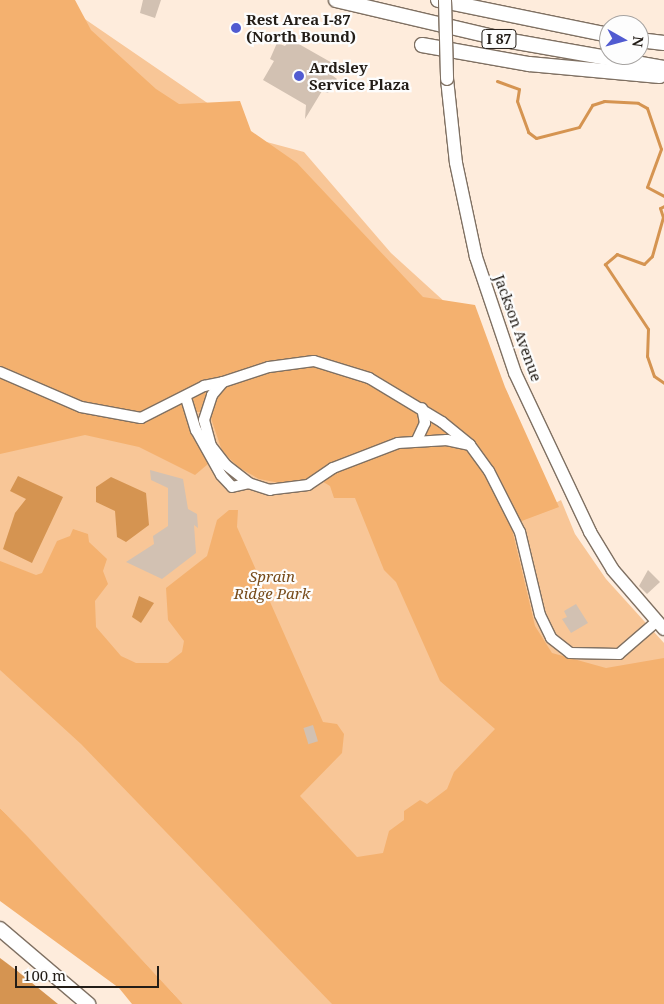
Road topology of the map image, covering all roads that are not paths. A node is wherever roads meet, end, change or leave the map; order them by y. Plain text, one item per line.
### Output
1 (336, 0) edge
2 (438, 0) edge
3 (445, 0) edge
4 (599, 33) edge
5 (649, 42) edge
6 (664, 44) edge
7 (422, 45) dead end
8 (664, 68) edge
9 (664, 76) edge
10 (0, 372) edge
11 (223, 382) junction
12 (186, 398) junction
13 (422, 408) junction
14 (417, 440) junction
15 (470, 445) junction
16 (249, 483) junction
17 (660, 626) edge
18 (0, 929) edge
19 (88, 1004) edge

1 - 8 highway, I 87
2 - 4 highway, I 87
3 - 17 main road, Jackson Avenue, bridge
5 - 6 highway
7 - 9 highway
10 - 12 street
11 - 12 street
11 - 13 street
11 - 16 street
12 - 16 street
13 - 14 street
13 - 15 street
14 - 15 street
14 - 16 street
15 - 17 street
18 - 19 highway

